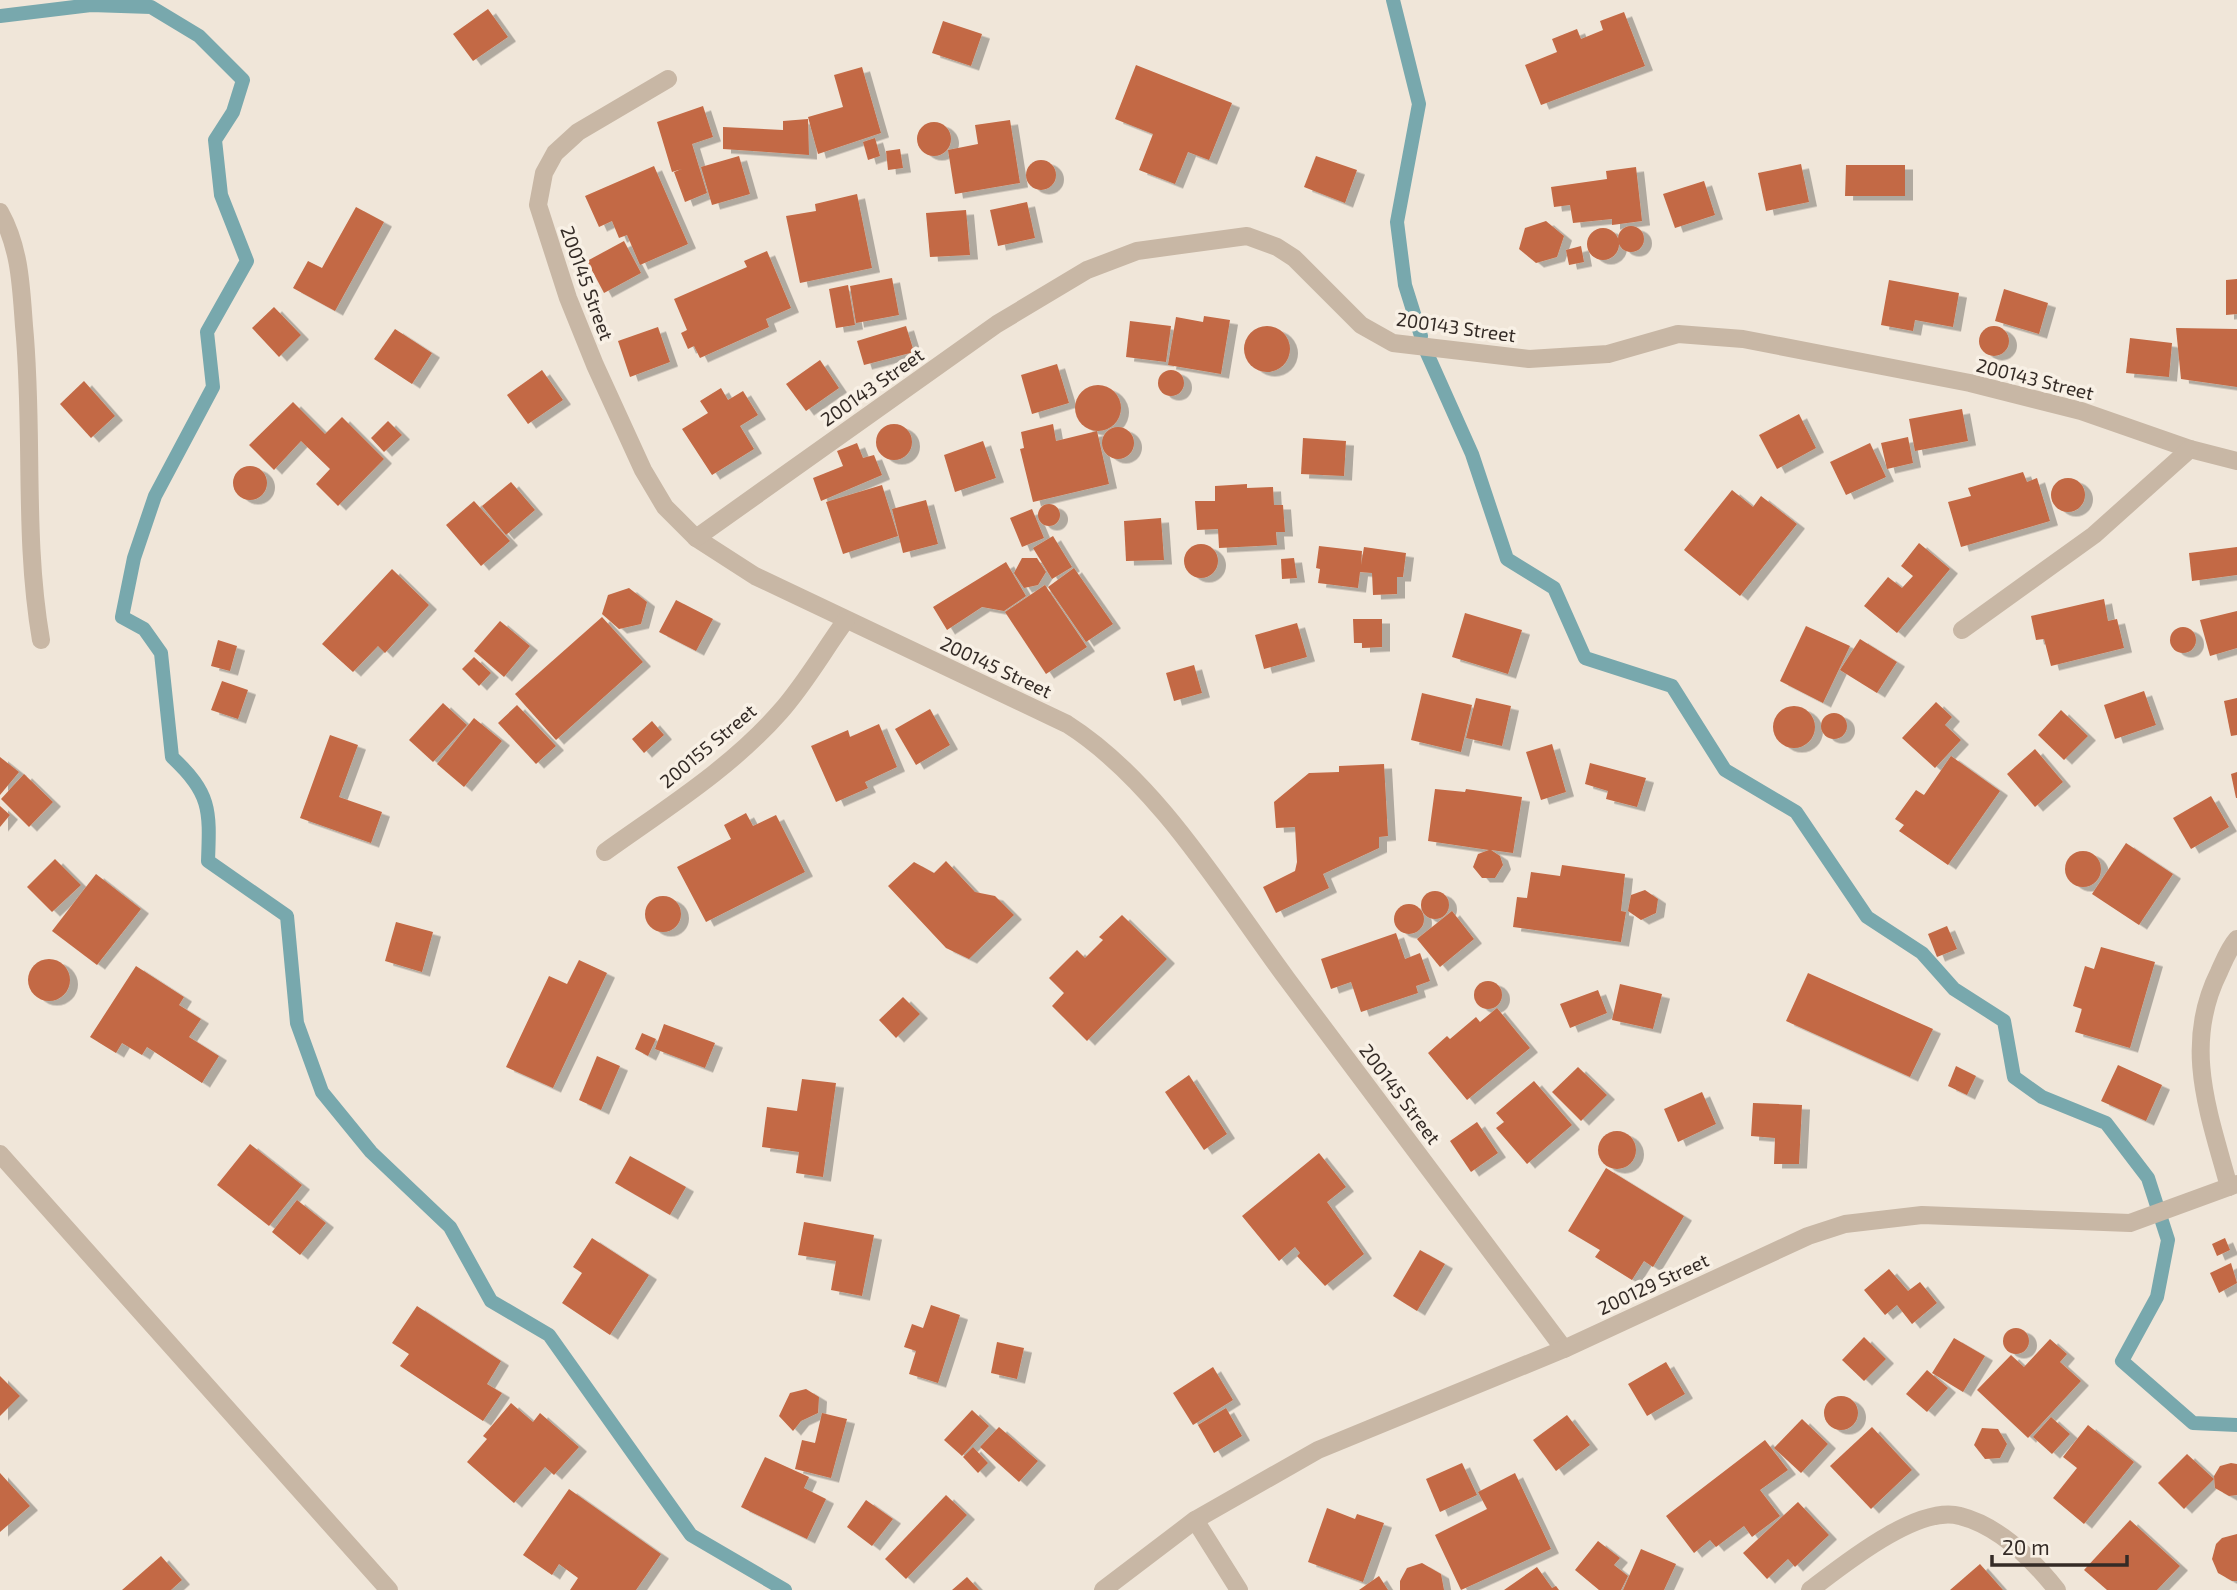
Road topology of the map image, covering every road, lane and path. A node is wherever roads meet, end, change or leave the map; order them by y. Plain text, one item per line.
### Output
1 (668, 79) dead end
2 (0, 212) edge
3 (2190, 449) junction
4 (2237, 461) edge
5 (696, 538) junction
6 (846, 620) junction
7 (1962, 630) dead end
8 (41, 640) dead end
9 (605, 852) dead end
10 (2237, 939) edge
11 (0, 1154) edge
12 (2233, 1186) edge
13 (1564, 1349) junction
14 (1195, 1520) junction
15 (390, 1590) edge
16 (1103, 1590) edge
17 (1239, 1590) edge
18 (1810, 1590) edge
19 (2057, 1590) edge

1 - 5 street, 200145 Street
2 - 8 street
3 - 4 street, 200143 Street
3 - 5 street, 200143 Street
3 - 7 street
5 - 6 street, 200145 Street
6 - 9 street, 200155 Street
6 - 13 street, 200145 Street
10 - 12 street
11 - 15 street
12 - 13 street, 200129 Street
13 - 14 street, 200129 Street
14 - 16 street, 200129 Street
14 - 17 street
18 - 19 street

